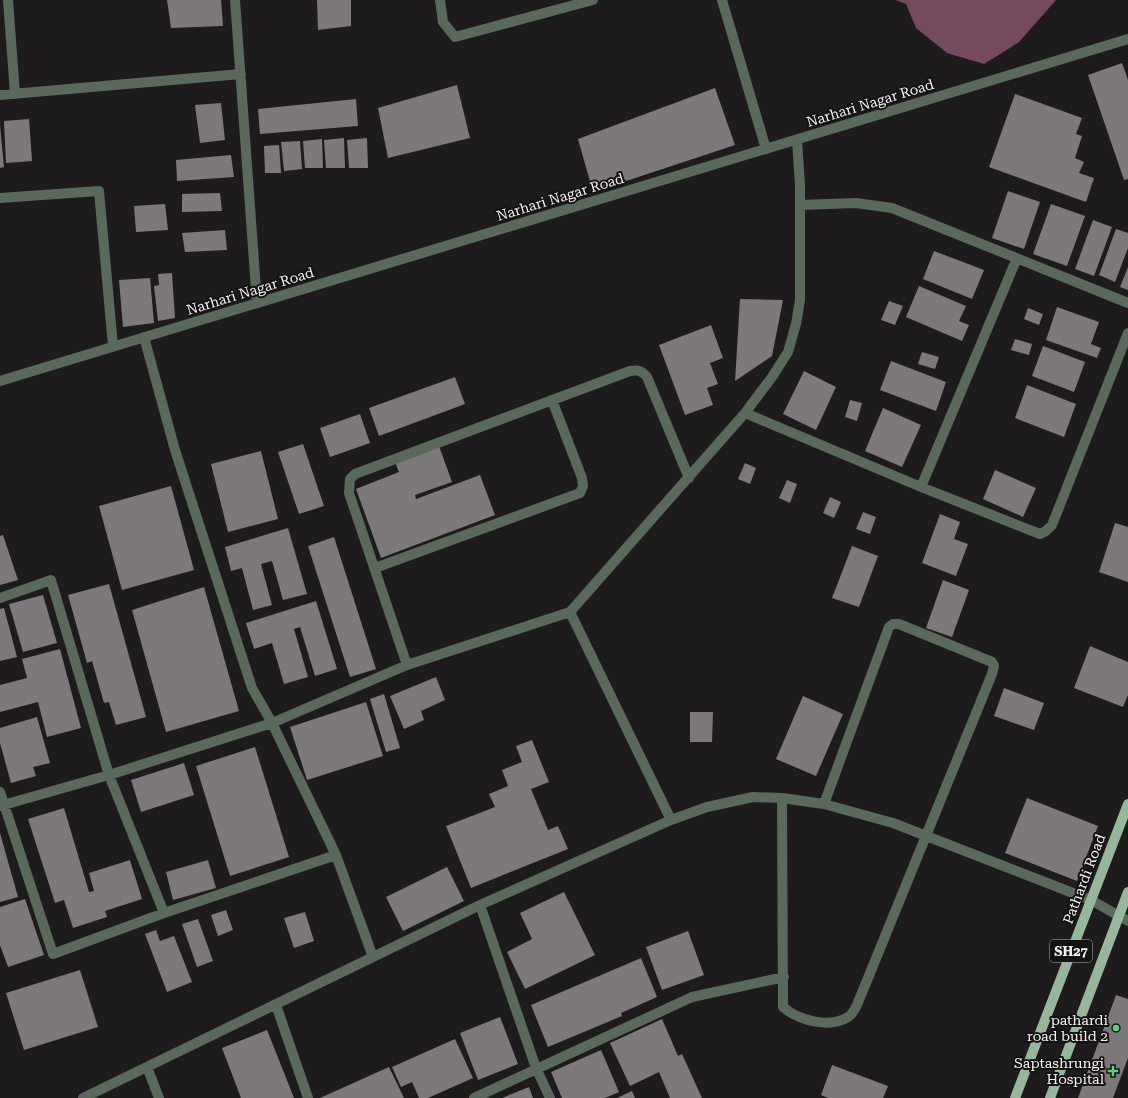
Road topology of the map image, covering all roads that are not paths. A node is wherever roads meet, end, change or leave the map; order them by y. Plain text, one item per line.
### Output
1 (8, 0) edge
2 (235, 0) edge
3 (440, 0) edge
4 (593, 0) edge
5 (722, 0) edge
6 (1128, 39) edge
7 (241, 74) junction
8 (14, 94) junction
9 (0, 95) edge
10 (797, 140) junction
11 (766, 149) junction
12 (0, 198) edge
13 (800, 205) junction
14 (1017, 258) junction
15 (257, 303) junction
16 (1128, 303) edge
17 (1128, 333) edge
18 (144, 337) junction
19 (114, 346) junction
20 (0, 381) edge
21 (552, 400) junction
22 (745, 413) junction
23 (689, 478) junction
24 (921, 487) junction
25 (375, 568) junction
26 (0, 598) edge
27 (570, 612) junction
28 (407, 665) junction
29 (272, 723) junction
30 (109, 775) junction
31 (0, 792) edge
32 (782, 798) junction
33 (824, 804) junction
34 (1128, 804) edge
35 (2, 806) edge
36 (671, 820) junction
37 (926, 836) junction
38 (336, 855) junction
39 (1128, 892) edge
40 (1090, 900) junction
41 (480, 905) junction
42 (164, 913) junction
43 (1119, 916) junction
44 (1128, 922) edge
45 (373, 957) junction
46 (784, 978) junction
47 (276, 1005) junction
48 (146, 1067) junction
49 (536, 1068) junction
50 (83, 1098) edge
51 (159, 1098) edge
52 (308, 1098) edge
53 (474, 1098) edge
54 (550, 1098) edge
55 (1015, 1098) edge
56 (1050, 1098) edge

1 - 8 street
2 - 7 street
3 - 4 street
5 - 11 street
6 - 10 street, Narhari Nagar Road
7 - 8 street
7 - 15 street
8 - 9 street
10 - 11 street, Narhari Nagar Road
10 - 13 street
11 - 15 street, Narhari Nagar Road
12 - 19 street
13 - 14 street
13 - 22 street
14 - 16 street
14 - 24 street
15 - 18 street, Narhari Nagar Road
17 - 24 street
18 - 19 street, Narhari Nagar Road
18 - 29 street
19 - 20 street, Narhari Nagar Road
21 - 23 street
21 - 25 street
21 - 25 street
22 - 23 street
22 - 24 street
23 - 27 street
25 - 28 street
26 - 30 street
27 - 28 street
27 - 36 street
28 - 29 street
29 - 30 street
29 - 38 street
30 - 35 street
30 - 42 street
31 - 35 street
32 - 33 street
32 - 36 street
32 - 46 street
33 - 37 street
33 - 37 street
34 - 40 main road, Pathardi Road / SH27
35 - 42 street
36 - 41 street
37 - 40 street
37 - 46 street
38 - 42 street
38 - 45 street
39 - 43 main road
40 - 43 street
40 - 55 main road, Pathardi Road / SH27
41 - 45 street
41 - 49 street
43 - 44 street
43 - 56 main road
45 - 47 street
46 - 49 street
47 - 48 street
47 - 52 street
48 - 50 street
48 - 51 street
49 - 53 street
49 - 54 street

